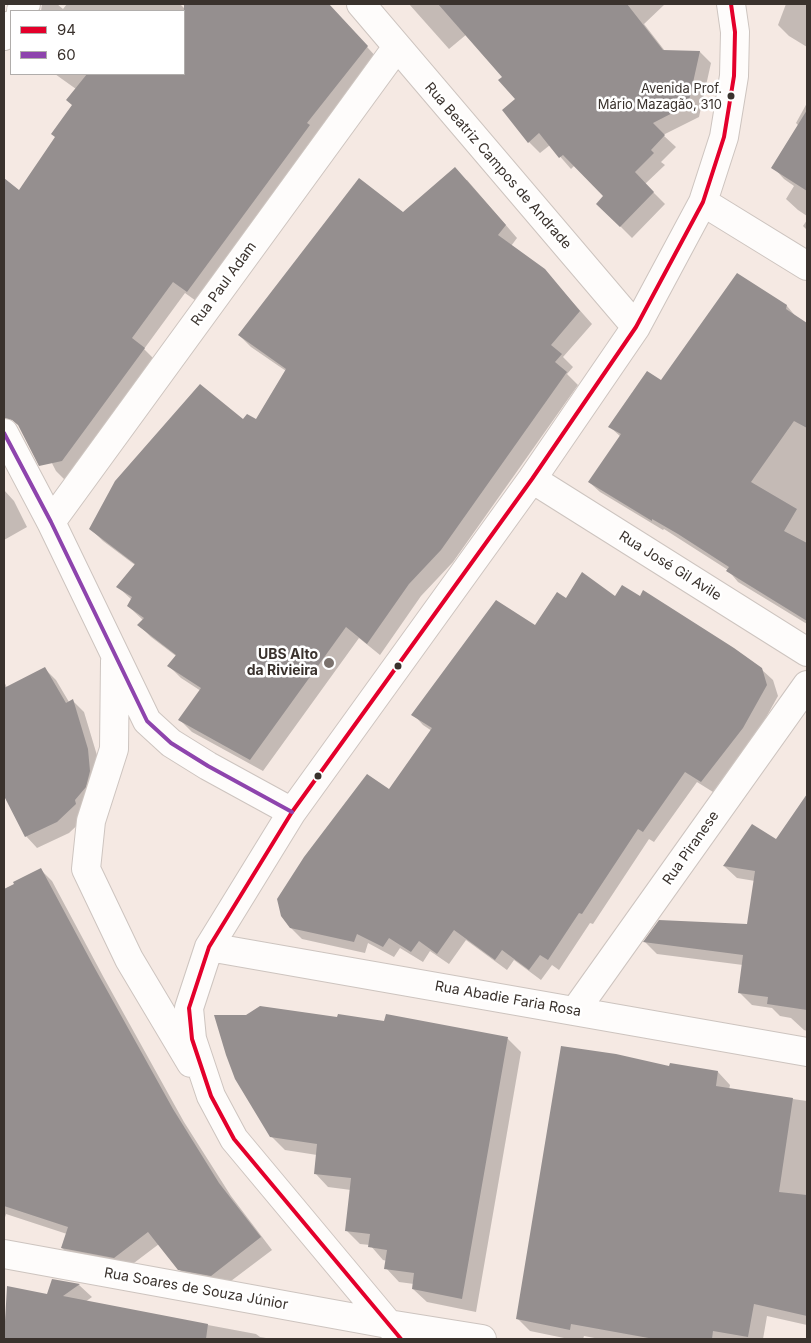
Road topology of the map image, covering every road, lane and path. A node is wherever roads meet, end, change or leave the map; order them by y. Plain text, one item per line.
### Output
1 (361, 4) edge
2 (731, 4) edge
3 (397, 47) junction
4 (703, 202) junction
5 (807, 266) edge
6 (636, 327) junction
7 (4, 433) edge
8 (532, 479) junction
9 (51, 522) junction
10 (807, 652) edge
11 (115, 655) junction
12 (807, 685) edge
13 (292, 812) junction
14 (209, 946) junction
15 (575, 1011) junction
16 (807, 1052) edge
17 (211, 1096) junction
18 (4, 1254) edge
19 (394, 1332) edge
20 (482, 1339) edge

1 - 3 street, Rua Beatriz Campos de Andrade
2 - 4 street
3 - 6 street, Rua Beatriz Campos de Andrade
3 - 9 street, Rua Paul Adam
4 - 5 street
4 - 6 street
6 - 8 street
7 - 9 street
8 - 10 street, Rua José Gil Avile
8 - 13 street
9 - 11 street
11 - 13 street
11 - 17 street
12 - 15 street, Rua Piranese
13 - 14 street
14 - 15 street, Rua Abadie Faria Rosa
14 - 17 street
15 - 16 street, Rua Abadie Faria Rosa
17 - 19 street
18 - 19 street, Rua Soares de Souza Júnior
19 - 20 street, Rua Soares de Souza Júnior

